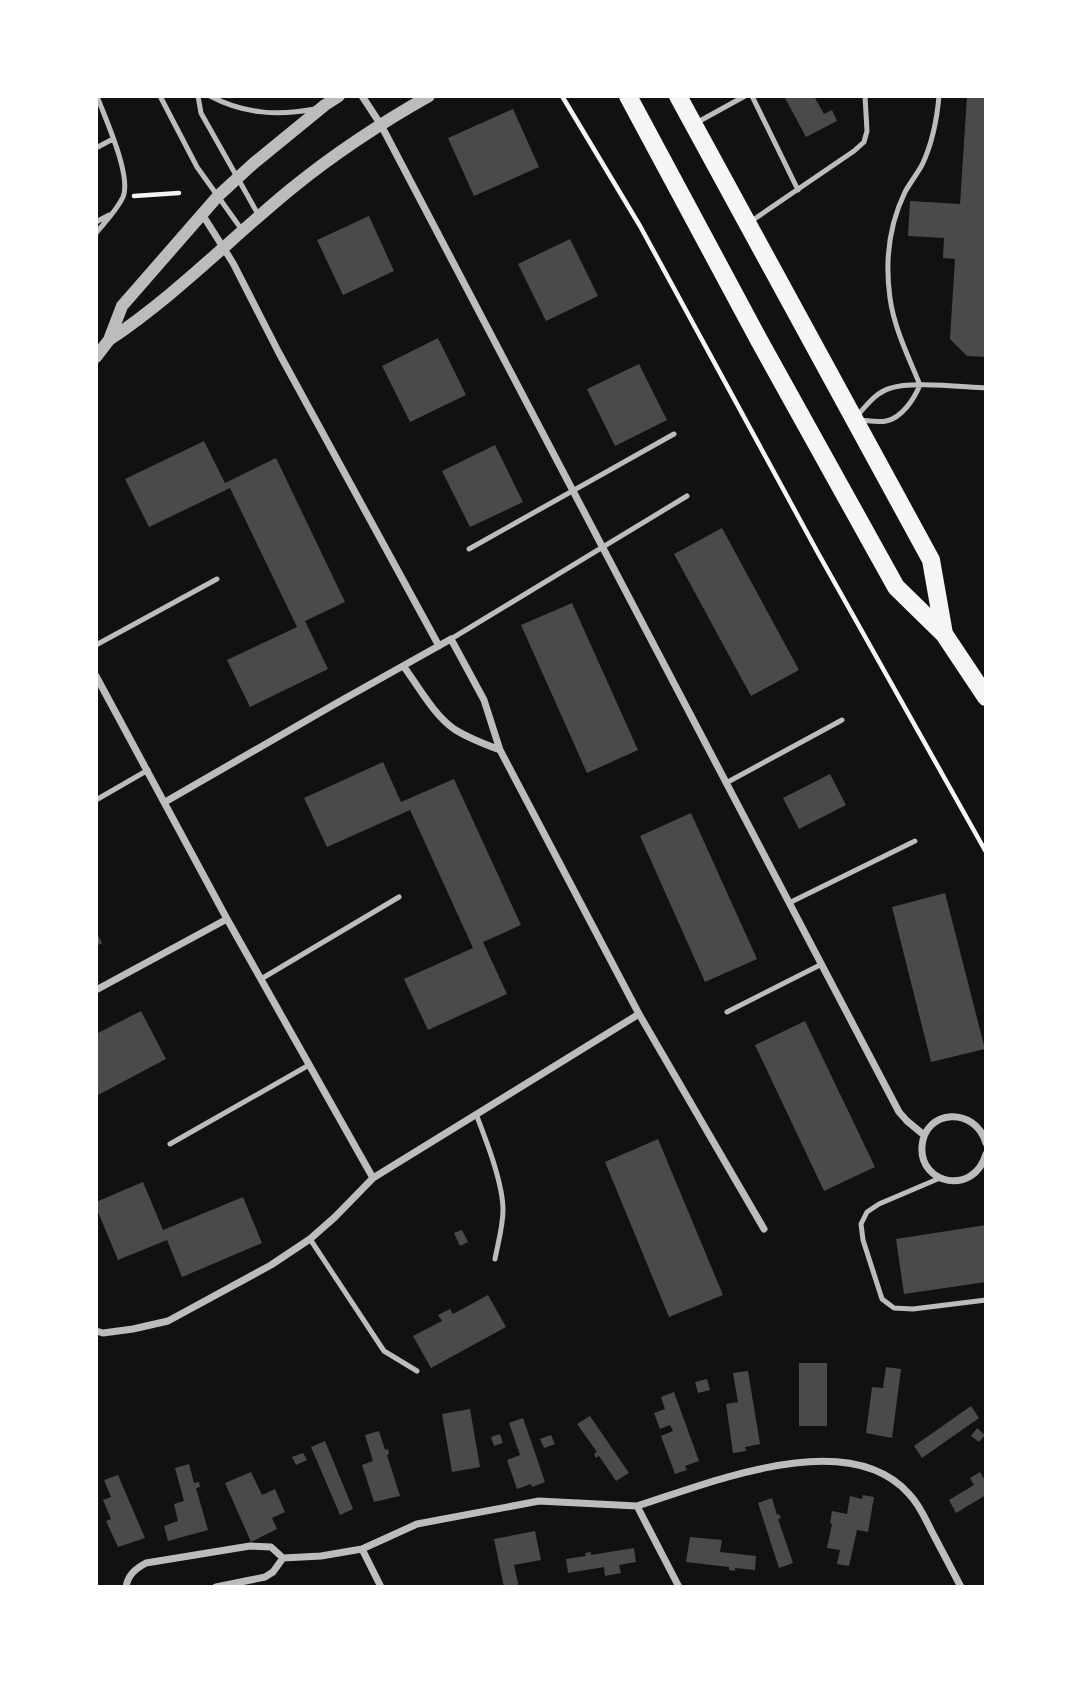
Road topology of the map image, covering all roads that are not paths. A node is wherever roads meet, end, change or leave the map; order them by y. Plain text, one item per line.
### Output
1 (97, 96) edge
2 (160, 96) edge
3 (198, 96) edge
4 (210, 96) edge
5 (339, 96) edge
6 (362, 96) edge
7 (429, 96) edge
8 (628, 96) edge
9 (678, 96) edge
10 (746, 96) edge
11 (752, 96) edge
12 (865, 96) edge
13 (939, 96) edge
14 (322, 107) junction
15 (693, 124) junction
16 (381, 125) junction
17 (113, 139) junction
18 (96, 148) edge
19 (236, 178) junction
20 (798, 190) junction
21 (218, 196) junction
22 (113, 212) junction
23 (202, 214) junction
24 (259, 216) junction
25 (96, 222) edge
26 (748, 224) junction
27 (242, 230) junction
28 (96, 233) edge
29 (223, 247) junction
30 (108, 340) junction
31 (96, 357) edge
32 (920, 385) junction
33 (986, 388) edge
34 (854, 419) junction
35 (674, 434) dead end
36 (573, 491) junction
37 (687, 496) dead end
38 (602, 548) junction
39 (469, 549) dead end
40 (217, 579) dead end
41 (944, 634) junction
42 (451, 639) junction
43 (96, 645) edge
44 (439, 646) junction
45 (404, 667) junction
46 (96, 676) edge
47 (986, 697) edge
48 (842, 720) dead end
49 (500, 750) junction
50 (148, 770) junction
51 (726, 783) junction
52 (96, 800) edge
53 (165, 802) junction
54 (915, 841) dead end
55 (399, 897) dead end
56 (789, 903) junction
57 (227, 919) junction
58 (821, 964) junction
59 (261, 979) junction
60 (96, 990) edge
61 (727, 1012) dead end
62 (639, 1014) junction
63 (309, 1065) junction
64 (476, 1114) junction
65 (925, 1135) junction
66 (170, 1143) dead end
67 (986, 1143) edge
68 (986, 1154) edge
69 (373, 1178) junction
70 (940, 1178) junction
71 (764, 1229) dead end
72 (310, 1239) junction
73 (495, 1259) dead end
74 (986, 1300) edge
75 (96, 1331) edge
76 (417, 1371) dead end
77 (637, 1506) junction
78 (362, 1549) junction
79 (283, 1558) junction
80 (126, 1587) edge
81 (216, 1587) edge
82 (381, 1587) edge
83 (679, 1587) edge
84 (961, 1587) edge

1 - 17 lane
2 - 21 lane
3 - 19 lane
4 - 14 lane
5 - 14 street
6 - 16 street
7 - 16 street
8 - 41 main road
9 - 15 main road
10 - 15 lane
11 - 20 lane
12 - 20 lane
13 - 32 lane
14 - 19 street
15 - 26 main road
16 - 24 street
16 - 36 street
17 - 18 lane
17 - 22 lane
19 - 21 street
19 - 24 lane
20 - 26 lane
21 - 23 street
21 - 27 lane
22 - 25 lane
22 - 28 lane
23 - 29 street
23 - 30 street
24 - 27 street
26 - 34 main road
27 - 29 street
29 - 30 street
29 - 44 street
30 - 31 street
32 - 33 lane
32 - 34 lane
32 - 34 lane
34 - 41 main road
35 - 36 lane
36 - 38 street
36 - 39 lane
37 - 38 lane
38 - 42 lane
38 - 51 street
40 - 43 lane
41 - 47 main road
42 - 44 street
42 - 49 street
44 - 45 street
45 - 49 street
45 - 53 street
46 - 50 street
48 - 51 lane
49 - 62 street
50 - 52 lane
50 - 53 street
51 - 56 street
53 - 57 street
54 - 56 lane
55 - 59 lane
56 - 58 street
57 - 59 street
57 - 60 street
58 - 61 lane
58 - 65 street
59 - 63 street
62 - 64 street
62 - 71 street
63 - 66 lane
63 - 69 street
64 - 69 street
64 - 73 lane
65 - 67 street
65 - 70 street
68 - 70 street
69 - 72 street
70 - 74 lane
72 - 75 street
72 - 76 lane
77 - 78 street
77 - 83 street
77 - 84 street
78 - 79 street
78 - 82 street
79 - 80 street
79 - 81 street

